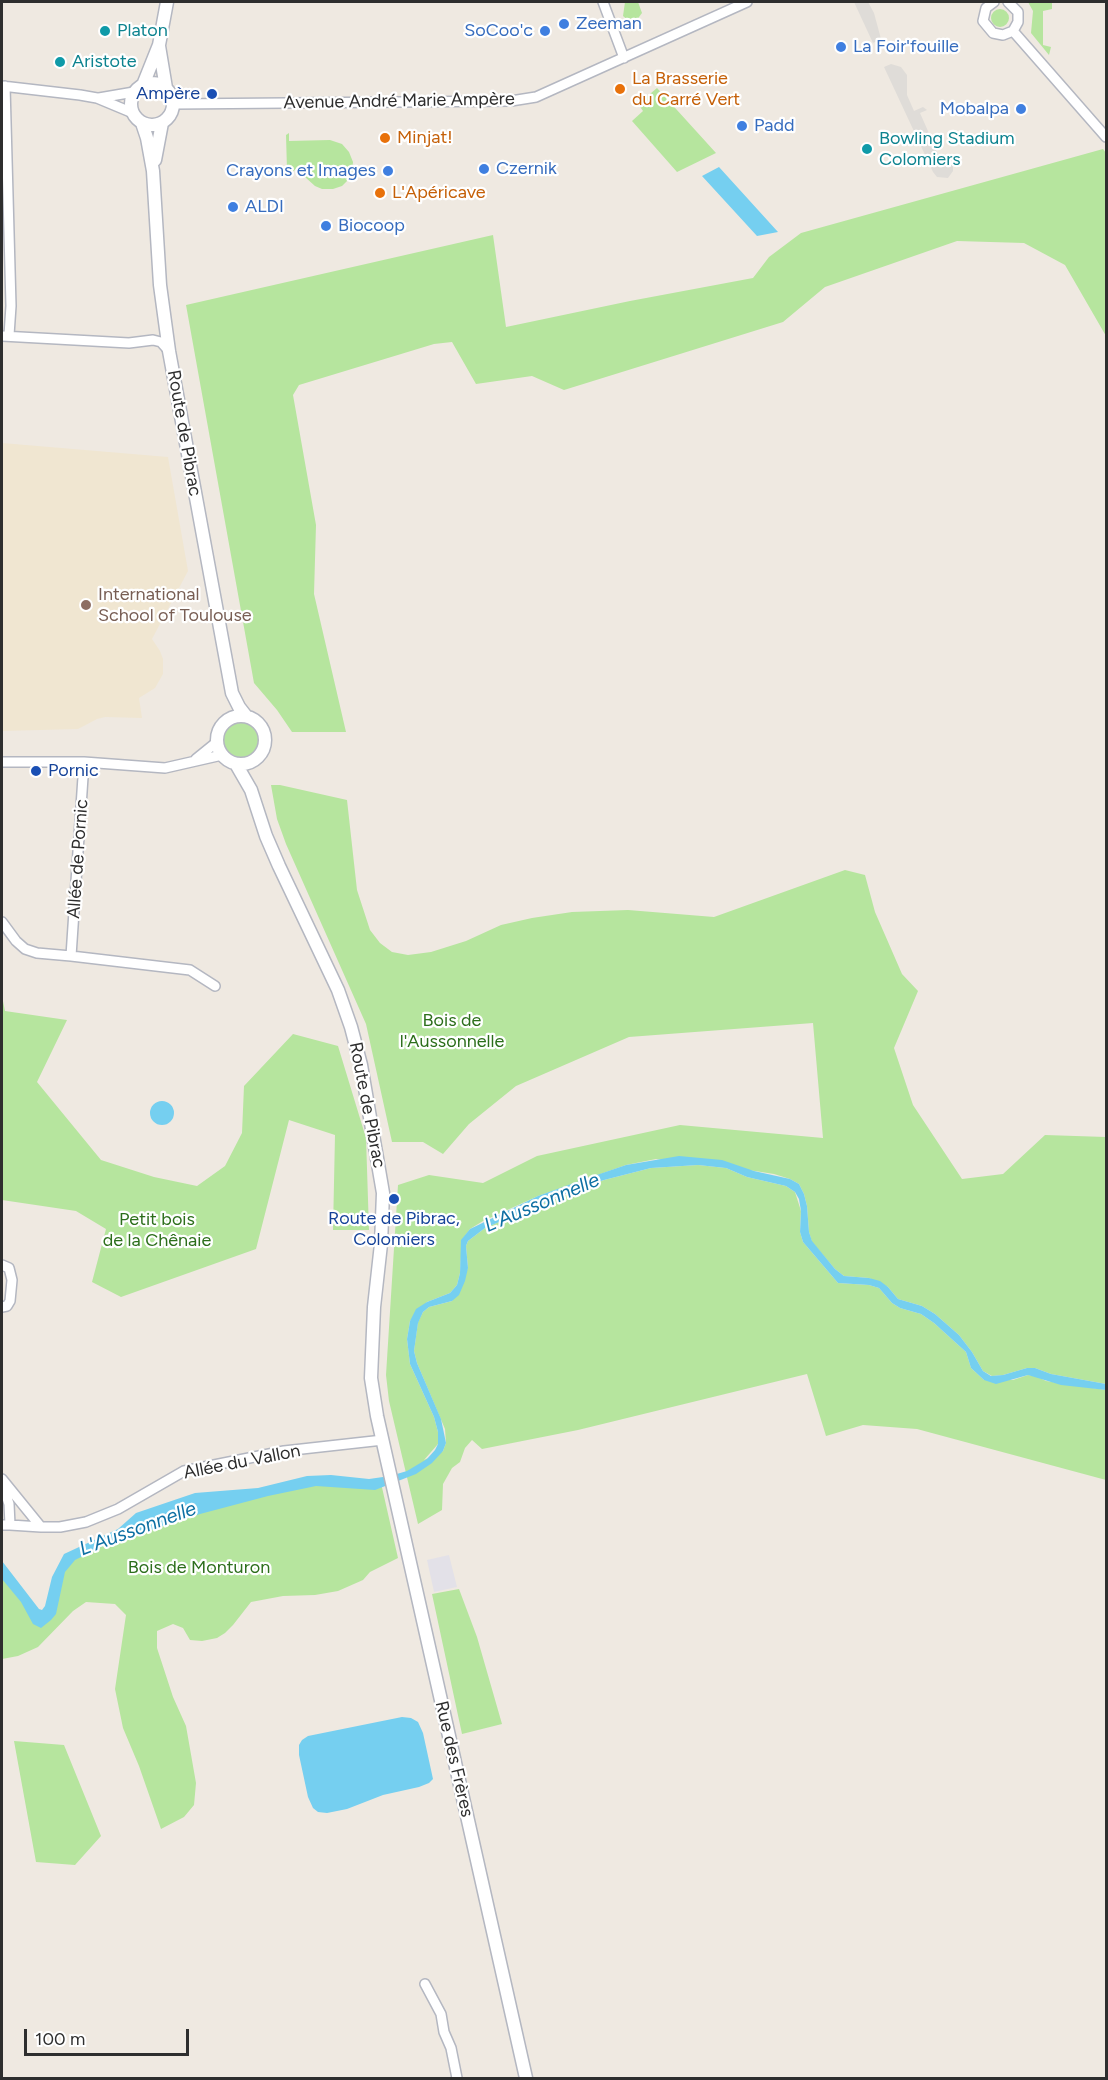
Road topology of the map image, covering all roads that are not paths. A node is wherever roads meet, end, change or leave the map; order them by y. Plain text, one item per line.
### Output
1 (167, 2) edge
2 (603, 2) edge
3 (747, 2) edge
4 (1008, 2) edge
5 (989, 3) edge
6 (1013, 31) junction
7 (159, 45) junction
8 (624, 58) junction
9 (3, 86) edge
10 (139, 88) junction
11 (166, 88) junction
12 (97, 98) junction
13 (174, 104) junction
14 (133, 113) junction
15 (142, 123) junction
16 (162, 123) junction
17 (1107, 137) edge
18 (153, 171) junction
19 (5, 335) edge
20 (169, 351) junction
21 (232, 693) junction
22 (246, 716) junction
23 (224, 723) junction
24 (217, 742) junction
25 (222, 755) junction
26 (255, 760) junction
27 (192, 761) junction
28 (2, 762) edge
29 (84, 762) junction
30 (236, 764) junction
31 (251, 790) junction
32 (2, 922) edge
33 (71, 956) junction
34 (215, 986) dead end
35 (2, 1265) edge
36 (2, 1307) edge
37 (383, 1440) junction
38 (2, 1479) edge
39 (2, 1483) edge
40 (6, 1525) edge
41 (41, 1527) junction
42 (425, 1984) dead end
43 (457, 2079) edge
44 (526, 2079) edge

1 - 7 main road
2 - 8 street
3 - 8 street, Avenue André Marie Ampère
4 - 6 street
5 - 6 street
6 - 17 street
7 - 10 main road
7 - 11 main road
8 - 13 street, Avenue André Marie Ampère
9 - 12 street
9 - 19 street
10 - 11 main road
10 - 12 street
10 - 14 main road
11 - 13 main road
12 - 14 street
13 - 16 main road
14 - 15 main road
15 - 16 main road
15 - 18 main road, Route de Pibrac
16 - 18 main road, Route de Pibrac
18 - 20 main road, Route de Pibrac
19 - 20 street
20 - 21 main road, Route de Pibrac
21 - 22 main road, Route de Pibrac
21 - 23 main road, Route de Pibrac
22 - 23 main road
22 - 26 main road
23 - 24 main road
24 - 25 main road
24 - 27 street
25 - 27 street
25 - 30 main road
26 - 30 main road
26 - 31 main road, Route de Pibrac
27 - 29 street
28 - 29 street
29 - 33 street, Allée de Pornic
30 - 31 main road, Route de Pibrac
31 - 37 main road, Route de Pibrac
32 - 33 street
33 - 34 street
35 - 36 street
37 - 41 street, Allée du Vallon
37 - 44 main road, Rue des Frères
38 - 41 street
39 - 40 street, Allée du Vallon
40 - 41 street, Allée du Vallon
42 - 43 street

